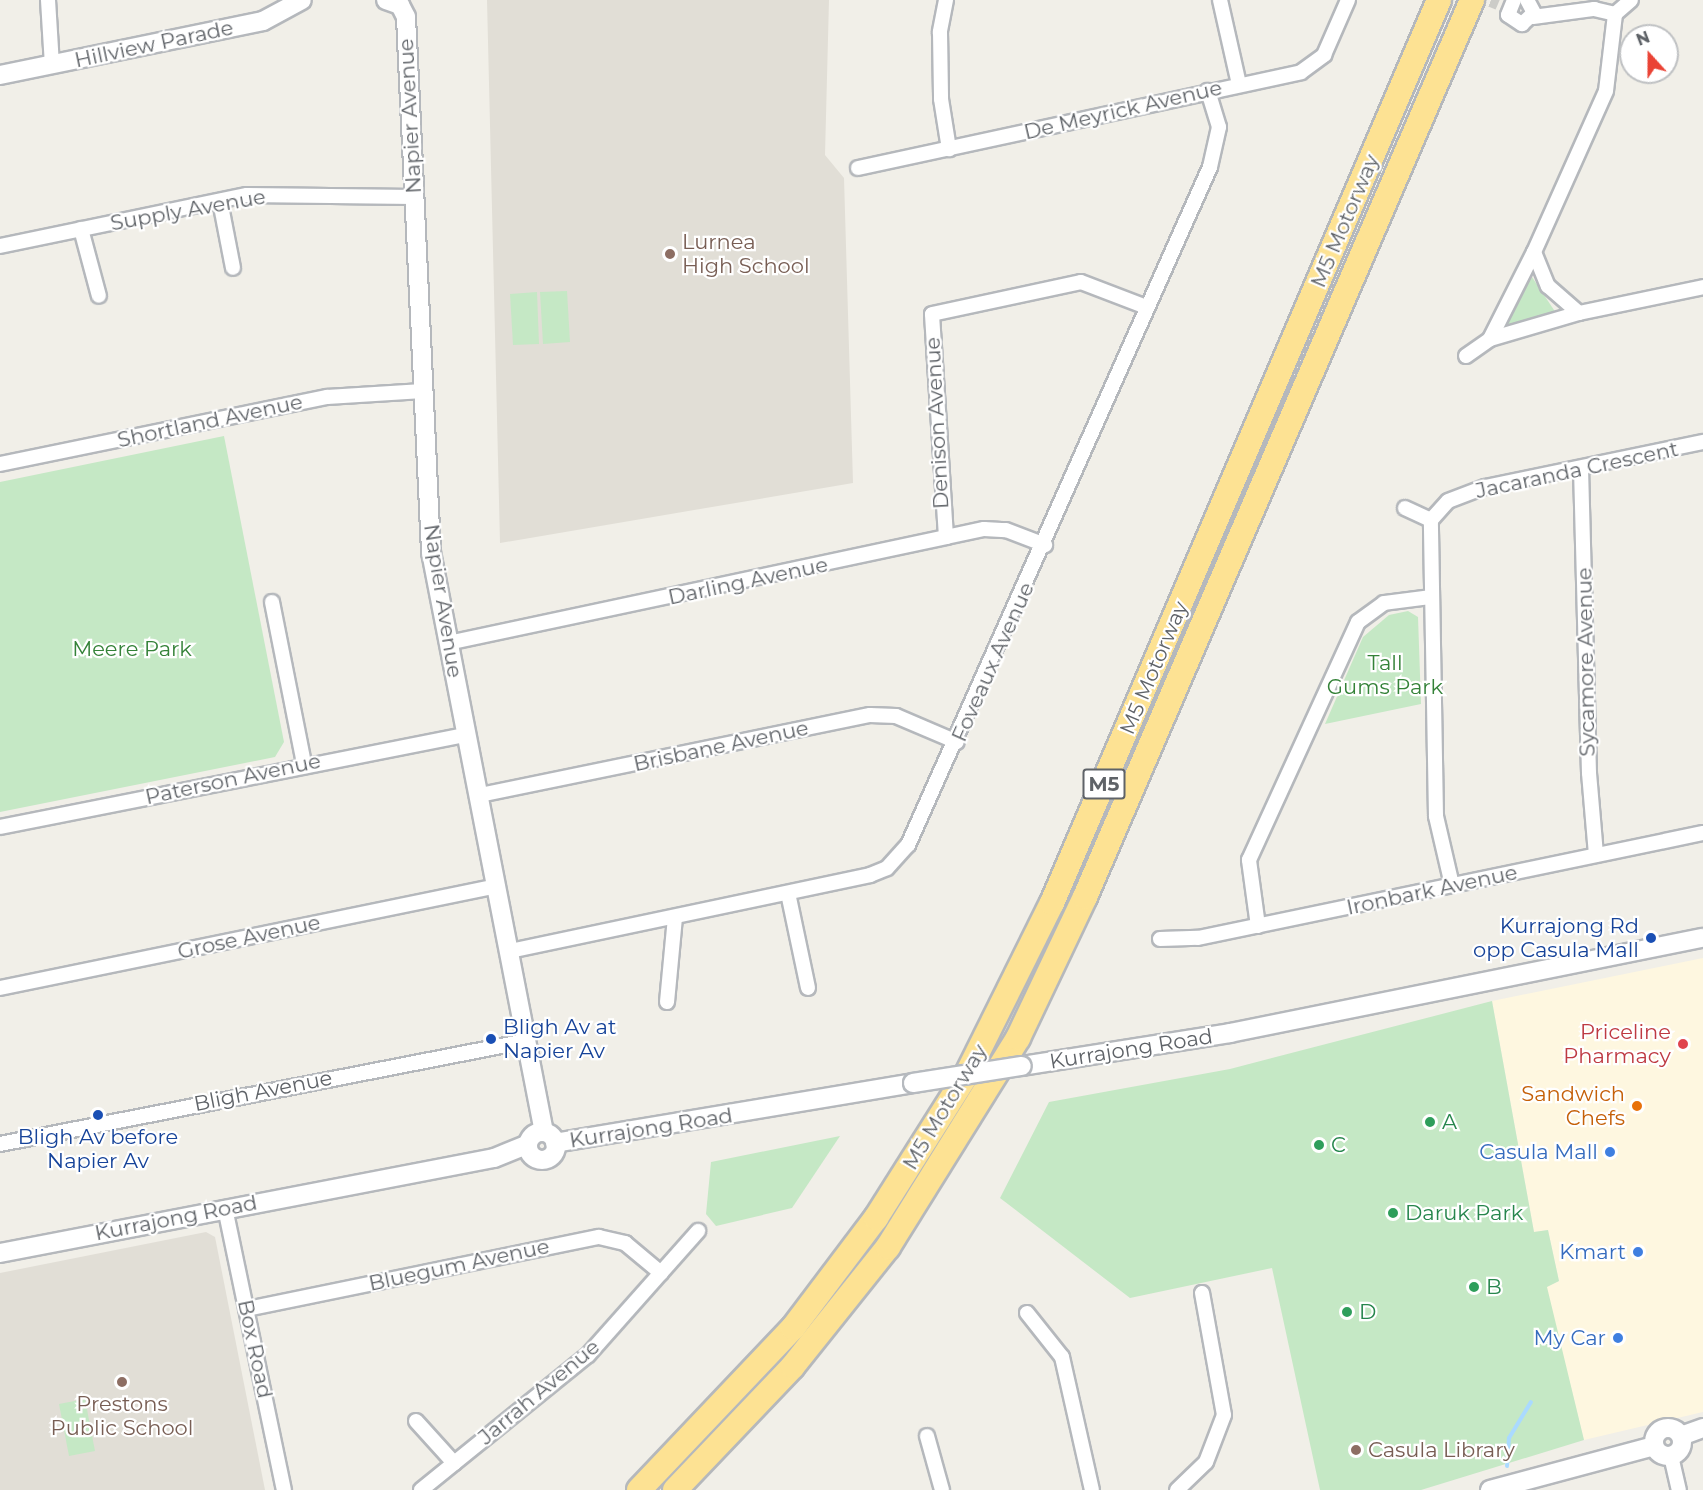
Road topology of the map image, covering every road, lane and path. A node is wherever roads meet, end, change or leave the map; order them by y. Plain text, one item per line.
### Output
1 (48, 0) edge
2 (302, 0) edge
3 (946, 0) edge
4 (1220, 0) edge
5 (1348, 0) edge
6 (1439, 0) edge
7 (1472, 0) edge
8 (1527, 0) edge
9 (1631, 0) edge
10 (398, 2) edge
11 (1507, 3) edge
12 (1615, 14) junction
13 (1533, 17) junction
14 (52, 65) junction
15 (0, 75) edge
16 (1239, 84) junction
17 (1208, 91) junction
18 (949, 149) junction
19 (858, 168) dead end
20 (414, 197) junction
21 (220, 201) junction
22 (81, 230) junction
23 (0, 246) edge
24 (1534, 252) junction
25 (233, 268) dead end
26 (1703, 287) edge
27 (99, 296) dead end
28 (1146, 307) junction
29 (1579, 313) junction
30 (1490, 339) junction
31 (1467, 356) dead end
32 (423, 391) junction
33 (1703, 442) edge
34 (0, 464) edge
35 (1581, 468) junction
36 (1405, 508) dead end
37 (1431, 520) junction
38 (946, 537) junction
39 (1045, 545) junction
40 (1431, 597) junction
41 (272, 602) dead end
42 (448, 643) junction
43 (466, 735) junction
44 (957, 742) junction
45 (303, 764) junction
46 (480, 795) junction
47 (0, 827) edge
48 (1703, 833) edge
49 (1596, 855) junction
50 (1452, 885) junction
51 (497, 886) junction
52 (788, 893) junction
53 (675, 917) junction
54 (1258, 926) junction
55 (1703, 938) edge
56 (1160, 939) dead end
57 (510, 951) junction
58 (0, 988) edge
59 (808, 988) dead end
60 (667, 1002) dead end
61 (527, 1041) junction
62 (550, 1137) junction
63 (0, 1144) edge
64 (527, 1145) junction
65 (225, 1208) junction
66 (698, 1231) dead end
67 (0, 1253) edge
68 (661, 1273) junction
69 (1202, 1293) dead end
70 (247, 1309) junction
71 (1027, 1313) dead end
72 (417, 1421) dead end
73 (1703, 1428) edge
74 (927, 1436) dead end
75 (1681, 1436) junction
76 (1654, 1446) junction
77 (1671, 1456) junction
78 (454, 1463) junction
79 (284, 1490) edge
80 (421, 1490) edge
81 (639, 1490) edge
82 (675, 1490) edge
83 (942, 1490) edge
84 (1092, 1490) edge
85 (1177, 1490) edge
86 (1490, 1490) edge
87 (1679, 1490) edge

1 - 14 street
2 - 14 main road, Hillview Parade
3 - 18 street
4 - 16 street
5 - 16 street, De Meyrick Avenue
6 - 81 highway, M5 Motorway / M5
7 - 82 highway, M5 Motorway / M5
8 - 13 street
9 - 12 street
10 - 20 main road, Napier Avenue
11 - 13 street
12 - 13 street
12 - 24 street
14 - 15 main road, Hillview Parade
16 - 17 street, De Meyrick Avenue
17 - 18 street, De Meyrick Avenue
17 - 28 street, Foveaux Avenue
18 - 19 street, De Meyrick Avenue
20 - 21 street, Supply Avenue
20 - 32 main road, Napier Avenue
21 - 22 street, Supply Avenue
21 - 25 street
22 - 23 street, Supply Avenue
22 - 27 street
24 - 29 street
24 - 30 street
26 - 29 street
28 - 38 street, Denison Avenue
28 - 39 street, Foveaux Avenue
29 - 30 street
30 - 31 street
32 - 34 street, Shortland Avenue
32 - 42 main road, Napier Avenue
33 - 35 street, Jacaranda Crescent
35 - 37 street, Jacaranda Crescent
35 - 49 street, Sycamore Avenue
36 - 37 street
37 - 40 street
38 - 39 street, Darling Avenue
38 - 42 street, Darling Avenue
39 - 44 street, Foveaux Avenue
40 - 50 street
40 - 54 street
41 - 45 street
42 - 43 main road, Napier Avenue
43 - 45 street, Paterson Avenue
43 - 46 main road, Napier Avenue
44 - 46 street, Brisbane Avenue
44 - 52 street, Foveaux Avenue
45 - 47 street, Paterson Avenue
46 - 51 main road, Napier Avenue
48 - 49 street, Ironbark Avenue
49 - 50 street, Ironbark Avenue
50 - 54 street, Ironbark Avenue
51 - 57 main road, Napier Avenue
51 - 58 street, Grose Avenue
52 - 53 street, Foveaux Avenue
52 - 59 street
53 - 57 street, Foveaux Avenue
53 - 60 street
54 - 56 street, Ironbark Avenue
55 - 62 main road, Kurrajong Road, bridge
57 - 61 main road, Napier Avenue
61 - 62 main road, Napier Avenue
61 - 63 street, Bligh Avenue
62 - 64 main road, Kurrajong Road
62 - 64 main road
64 - 65 main road, Kurrajong Road
65 - 67 main road, Kurrajong Road
65 - 70 street, Box Road
66 - 68 street, Jarrah Avenue
68 - 70 street, Bluegum Avenue
68 - 78 street, Jarrah Avenue
69 - 85 street
70 - 79 street, Box Road
71 - 84 street
72 - 78 street
73 - 75 main road
74 - 83 street
75 - 76 main road
75 - 77 main road
76 - 77 main road
76 - 86 main road
77 - 87 street
78 - 80 street, Jarrah Avenue

